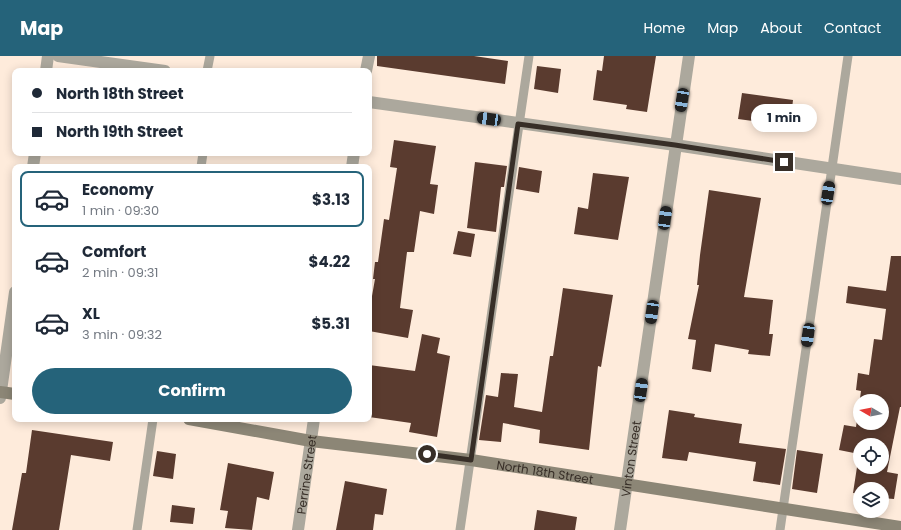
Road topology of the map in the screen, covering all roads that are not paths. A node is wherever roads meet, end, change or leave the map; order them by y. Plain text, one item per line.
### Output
1 (48, 56) edge
2 (58, 56) edge
3 (210, 56) edge
4 (369, 56) edge
5 (529, 56) edge
6 (689, 56) edge
7 (848, 56) edge
8 (46, 68) edge
9 (144, 68) edge
10 (208, 68) edge
11 (367, 68) edge
12 (372, 102) edge
13 (518, 124) junction
14 (675, 145) junction
15 (831, 169) junction
16 (901, 179) edge
17 (12, 312) edge
18 (0, 394) edge
19 (12, 394) edge
20 (152, 422) edge
21 (206, 422) edge
22 (314, 422) edge
23 (311, 441) junction
24 (471, 460) junction
25 (628, 484) junction
26 (784, 509) junction
27 (901, 527) edge
28 (137, 530) edge
29 (298, 530) edge
30 (460, 530) edge
31 (620, 530) edge
32 (780, 530) edge

1 - 8 street
2 - 9 street
3 - 10 lane
4 - 11 street
5 - 13 lane
6 - 14 street, Vinton Street
7 - 15 lane
12 - 13 street
13 - 14 street
13 - 24 lane
14 - 15 street
14 - 25 street, Vinton Street
15 - 16 street
15 - 26 lane
17 - 18 street
18 - 19 street
20 - 28 lane
21 - 23 street, North 18th Street
22 - 23 street, Perrine Street
23 - 24 street, North 18th Street
23 - 29 street, Perrine Street
24 - 25 street, North 18th Street
24 - 30 lane
25 - 26 street, North 18th Street
25 - 31 street, Vinton Street
26 - 27 street, North 18th Street
26 - 32 lane

